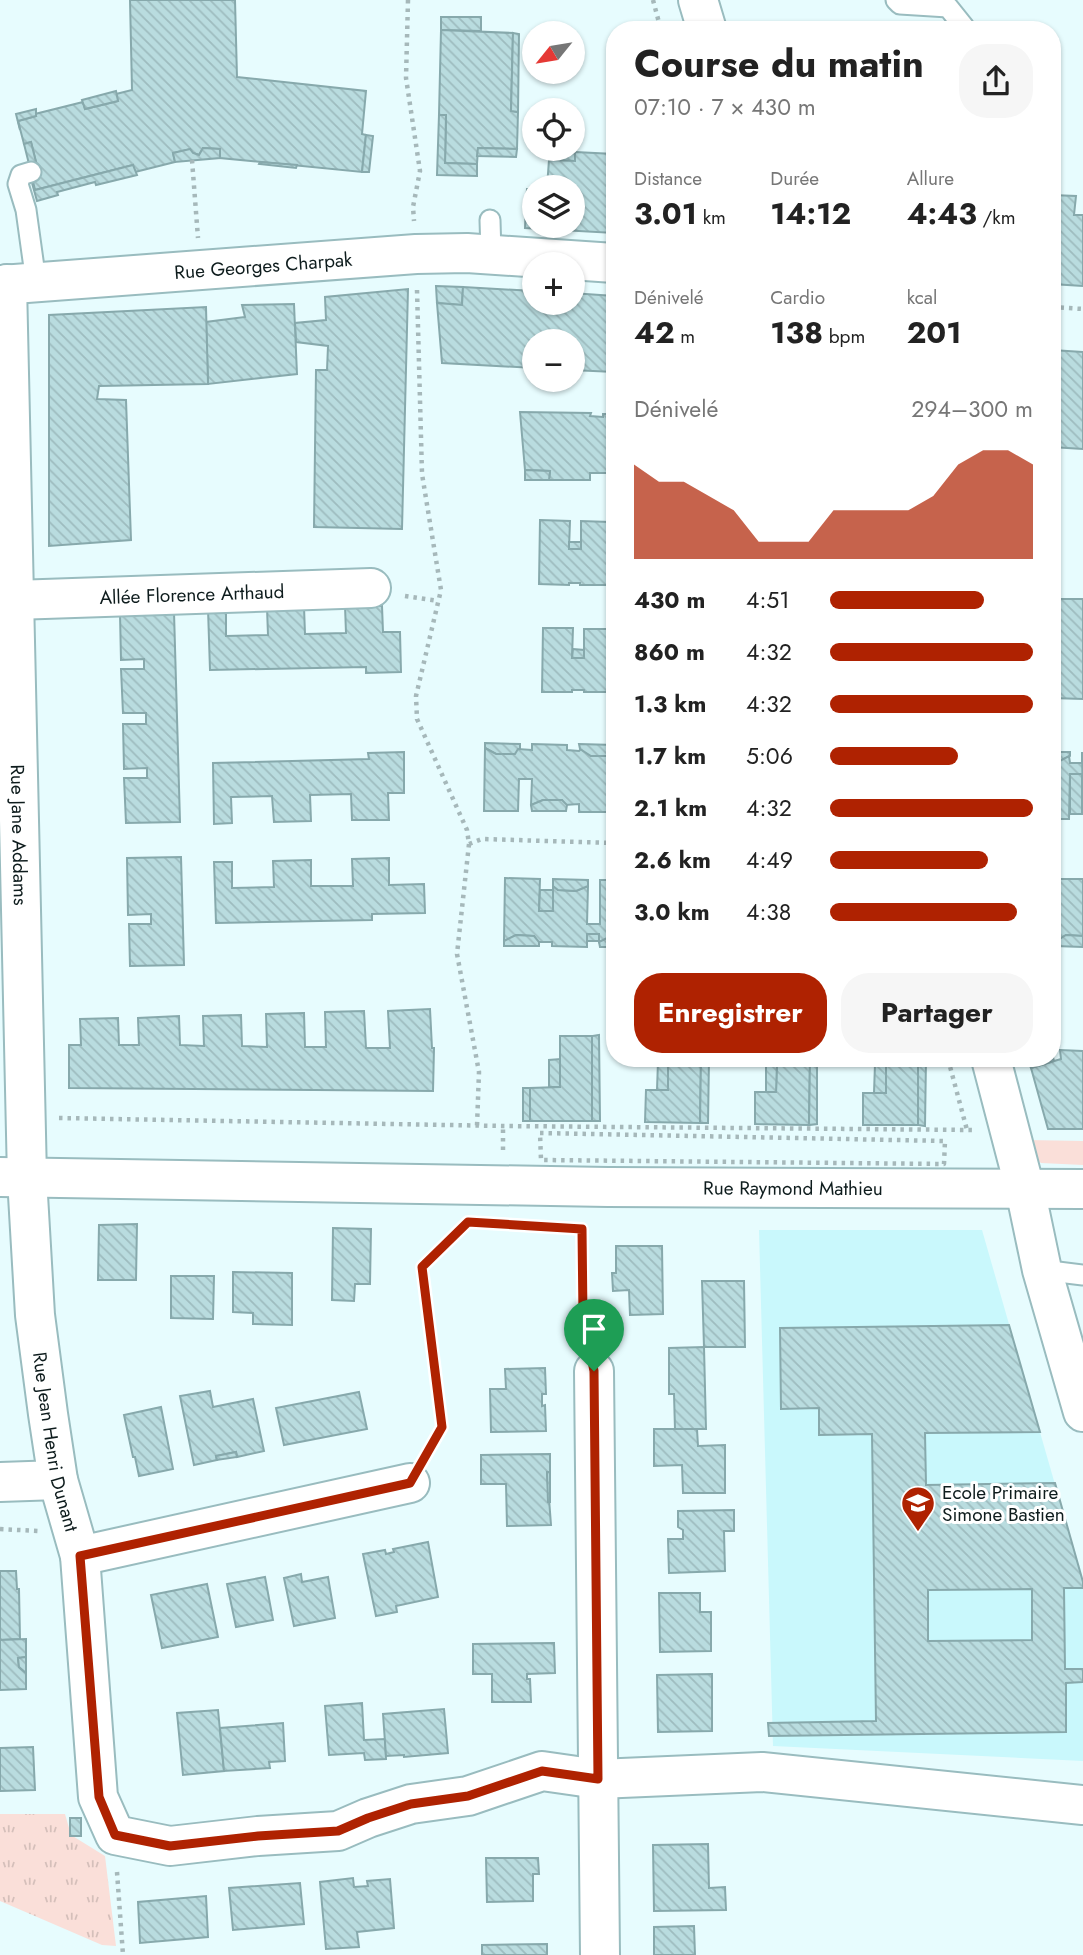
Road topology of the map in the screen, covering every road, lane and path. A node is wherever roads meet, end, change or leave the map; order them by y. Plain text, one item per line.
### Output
1 (408, 0) edge
2 (653, 0) edge
3 (698, 0) edge
4 (896, 0) edge
5 (659, 21) edge
6 (704, 21) edge
7 (959, 21) edge
8 (192, 160) dead end
9 (31, 172) dead end
10 (416, 254) junction
11 (606, 261) edge
12 (200, 270) junction
13 (14, 284) edge
14 (1061, 308) edge
15 (1083, 309) edge
16 (371, 588) dead end
17 (10, 625) edge
18 (606, 843) edge
19 (469, 844) junction
20 (950, 1067) edge
21 (993, 1067) edge
22 (25, 1117) junction
23 (477, 1126) junction
24 (967, 1130) junction
25 (1010, 1130) junction
26 (13, 1177) edge
27 (1025, 1189) junction
28 (1083, 1189) edge
29 (480, 1222) dead end
30 (491, 1223) dead end
31 (1042, 1270) junction
32 (1083, 1275) edge
33 (594, 1371) joint
34 (1083, 1412) edge
35 (58, 1480) junction
36 (0, 1482) edge
37 (410, 1483) joint
38 (80, 1556) junction
39 (598, 1779) junction
40 (1083, 1805) edge
41 (115, 1835) junction
42 (123, 1955) edge
43 (600, 1955) edge

1 - 10 path
2 - 5 path
3 - 6 street
4 - 7 lane
8 - 12 path
9 - 13 lane
10 - 11 street, Rue Georges Charpak
10 - 12 street, Rue Georges Charpak
10 - 19 path
12 - 13 street, Rue Georges Charpak
13 - 17 street, Rue Jane Addams
14 - 15 path
16 - 17 street, Allée Florence Arthaud
17 - 22 street, Rue Jane Addams
18 - 19 path
19 - 23 path
20 - 24 path
21 - 25 street
22 - 23 path
22 - 26 street, Rue Jane Addams
23 - 24 path
24 - 25 path
25 - 27 street
26 - 27 street, Rue Raymond Mathieu
26 - 35 street, Rue Jean Henri Dunant
27 - 28 street, Rue Raymond Mathieu
27 - 31 street
29 - 37 path
30 - 33 path
31 - 32 lane
31 - 34 street
33 - 39 street
35 - 36 street
35 - 38 street, Rue Jean Henri Dunant
37 - 38 street
38 - 41 street, Rue Jean Henri Dunant
39 - 40 street
39 - 41 street
39 - 43 street
41 - 42 path

